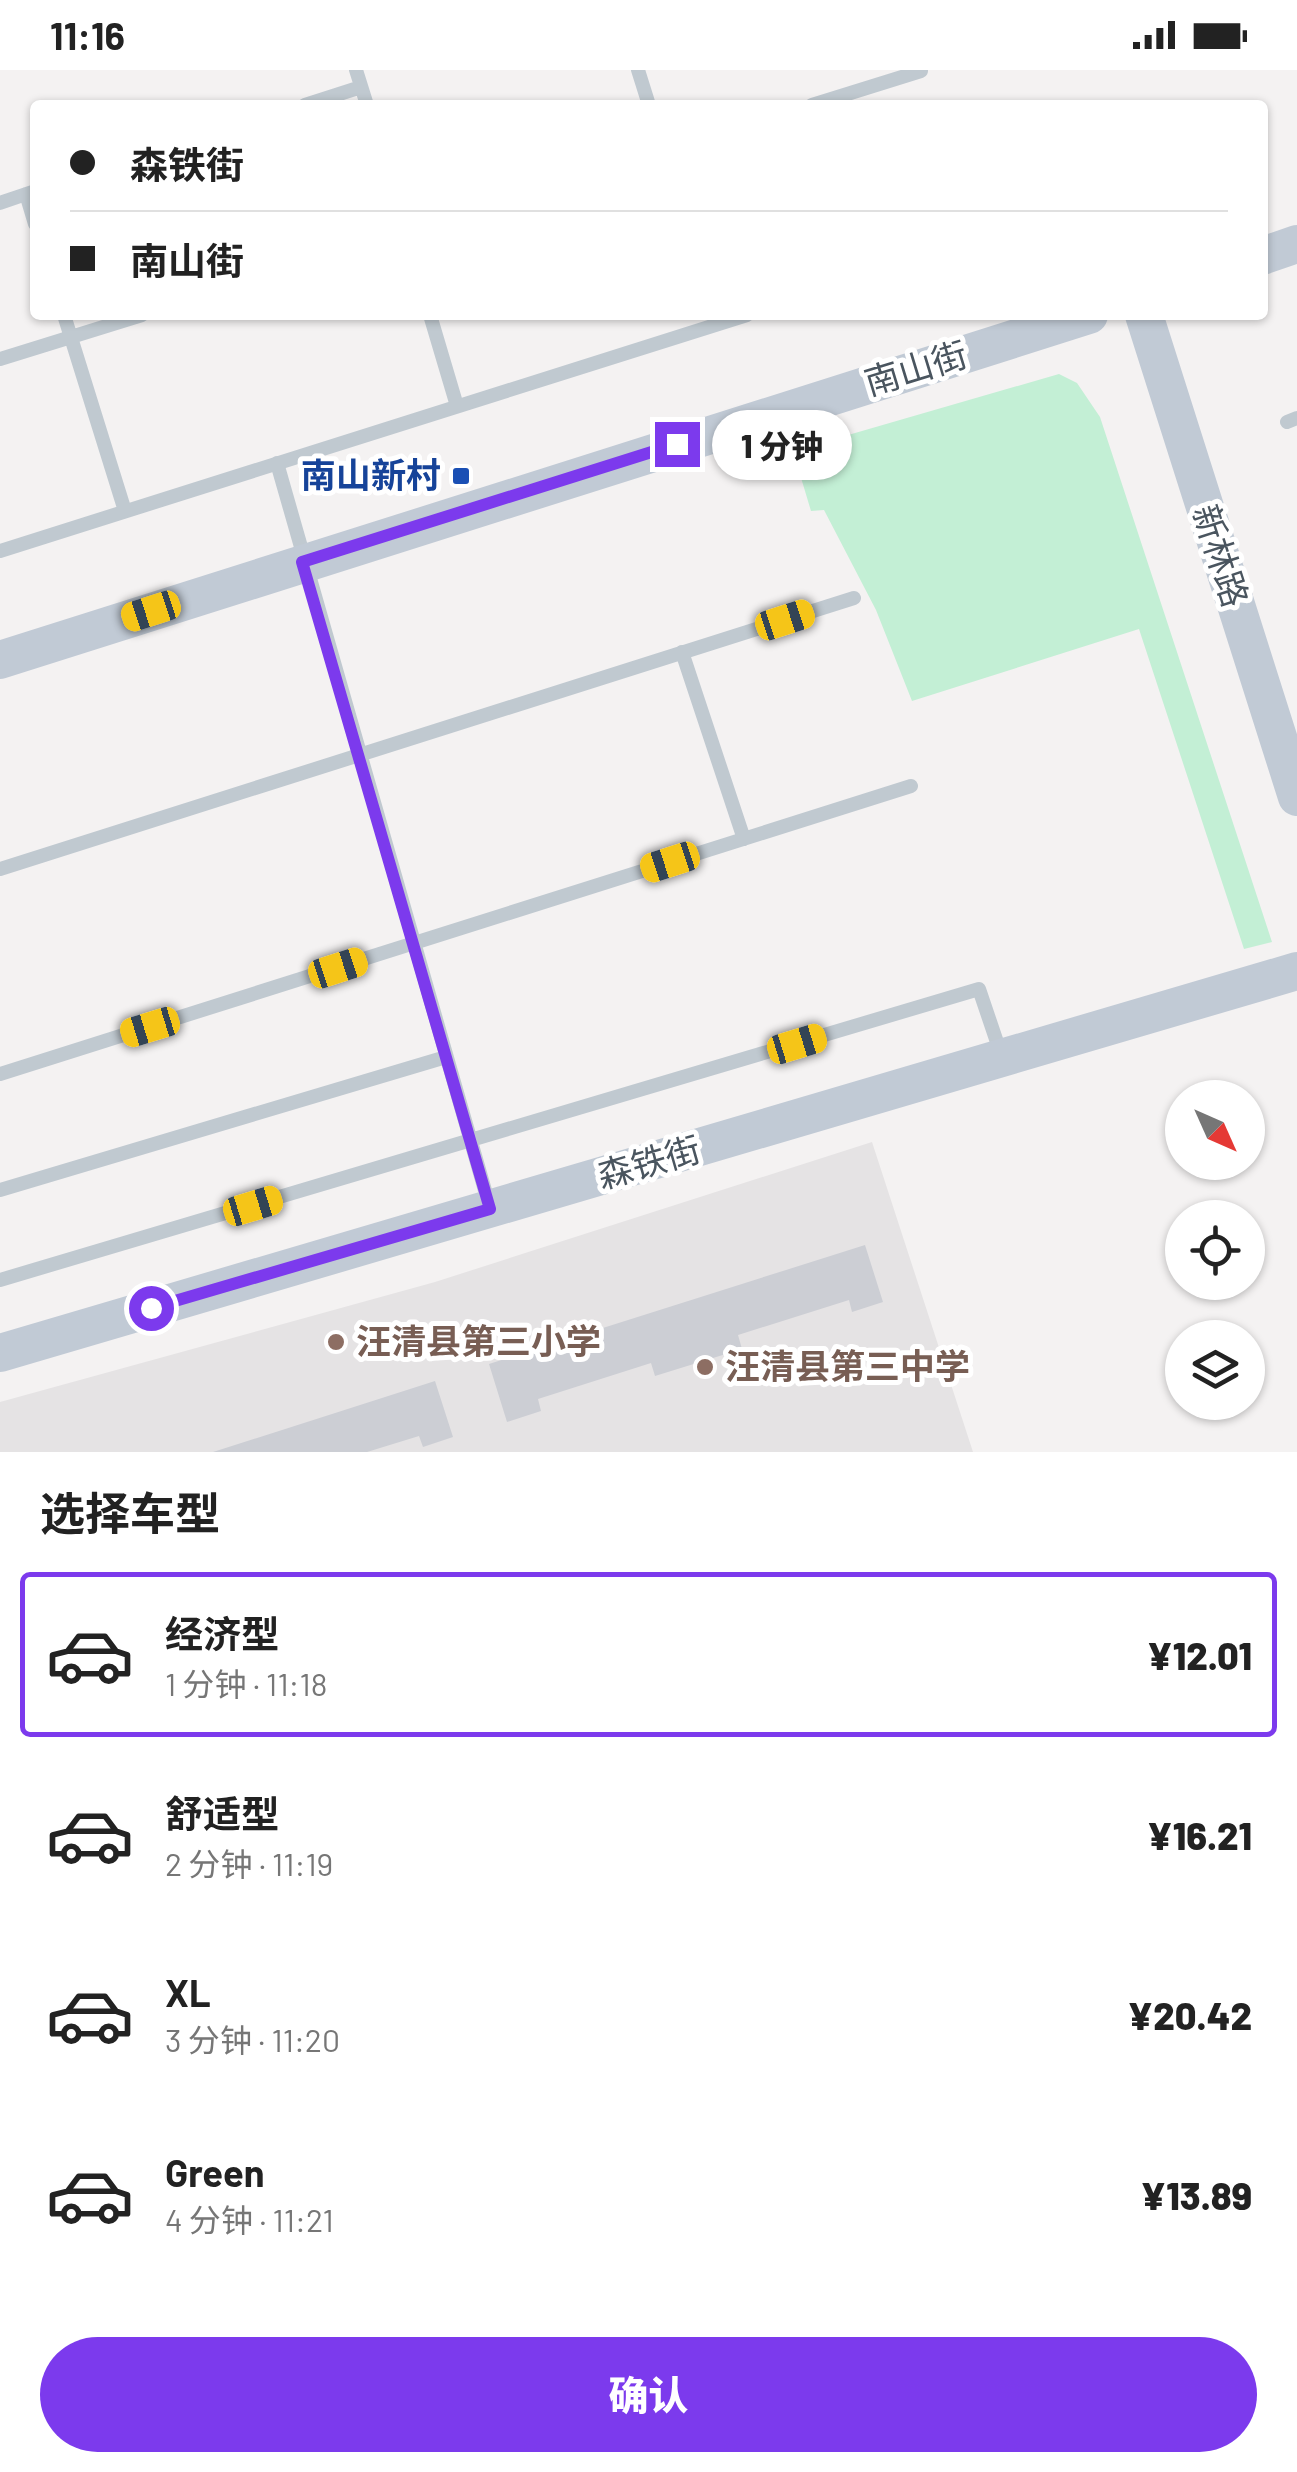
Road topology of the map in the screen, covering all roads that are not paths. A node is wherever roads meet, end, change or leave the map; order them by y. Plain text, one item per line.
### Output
1 (356, 70) edge
2 (638, 70) edge
3 (922, 71) edge
4 (361, 87) junction
5 (321, 100) edge
6 (365, 100) edge
7 (647, 100) edge
8 (828, 100) edge
9 (30, 193) edge
10 (0, 203) edge
11 (1297, 244) edge
12 (1268, 254) edge
13 (66, 320) edge
14 (126, 320) edge
15 (431, 320) edge
16 (717, 320) edge
17 (1074, 320) edge
18 (1146, 320) edge
19 (71, 337) junction
20 (0, 360) edge
21 (457, 406) junction
22 (277, 463) junction
23 (125, 511) junction
24 (0, 550) edge
25 (302, 562) junction
26 (854, 598) dead end
27 (682, 652) junction
28 (0, 660) edge
29 (358, 756) junction
30 (911, 786) dead end
31 (1297, 797) edge
32 (744, 839) junction
33 (0, 869) edge
34 (413, 944) junction
35 (1297, 971) edge
36 (446, 1057) junction
37 (1002, 1059) junction
38 (0, 1074) edge
39 (470, 1142) junction
40 (0, 1190) edge
41 (490, 1209) junction
42 (0, 1280) edge
43 (0, 1352) edge

1 - 4 lane
2 - 7 lane
3 - 8 lane
4 - 5 lane
4 - 6 lane
9 - 10 lane
11 - 12 main road
13 - 19 lane
14 - 19 lane
15 - 21 lane
16 - 21 lane
17 - 25 main road, 南山街
18 - 31 main road, 新林路
19 - 20 lane
19 - 23 lane
21 - 22 lane
22 - 23 lane
22 - 25 lane
23 - 24 lane
25 - 28 main road, 南山街
25 - 29 lane
26 - 27 lane
27 - 29 lane
27 - 32 lane
29 - 33 lane
29 - 34 lane
30 - 32 lane
32 - 34 lane
34 - 36 lane
34 - 38 lane
35 - 37 main road, 森铁街
36 - 39 lane
36 - 40 lane
37 - 39 lane
37 - 41 main road, 森铁街
39 - 41 lane
39 - 42 lane
41 - 43 main road, 森铁街

